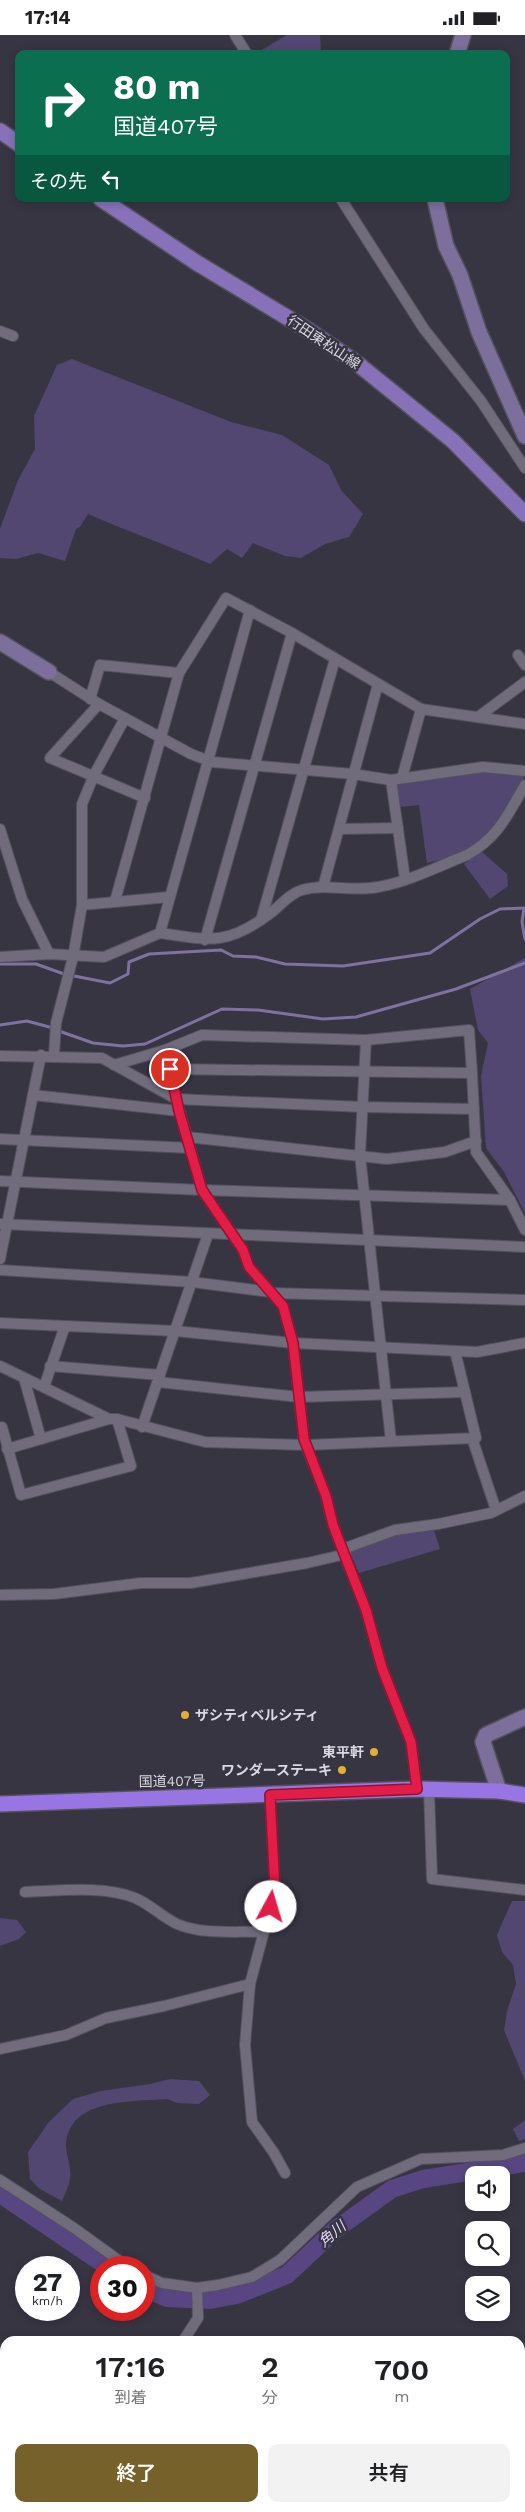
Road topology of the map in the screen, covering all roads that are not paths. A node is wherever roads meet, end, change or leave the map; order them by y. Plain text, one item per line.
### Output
1 (235, 35) edge
2 (463, 35) edge
3 (245, 50) edge
4 (458, 50) edge
5 (0, 131) edge
6 (15, 141) edge
7 (106, 202) edge
8 (342, 202) edge
9 (436, 202) edge
10 (0, 331) edge
11 (13, 336) dead end
12 (525, 436) edge
13 (525, 468) edge
14 (525, 514) edge
15 (250, 610) junction
16 (292, 633) junction
17 (0, 643) edge
18 (518, 655) dead end
19 (335, 659) junction
20 (525, 665) edge
21 (49, 672) joint
22 (179, 673) junction
23 (525, 683) edge
24 (378, 684) junction
25 (94, 701) junction
26 (421, 709) junction
27 (478, 717) junction
28 (125, 718) junction
29 (525, 724) edge
30 (162, 737) junction
31 (207, 760) junction
32 (256, 766) junction
33 (304, 771) junction
34 (525, 771) edge
35 (353, 774) junction
36 (94, 775) junction
37 (402, 778) junction
38 (391, 780) junction
39 (525, 785) edge
40 (145, 798) junction
41 (398, 828) junction
42 (0, 829) edge
43 (339, 829) junction
44 (404, 879) junction
45 (323, 887) junction
46 (169, 897) junction
47 (116, 901) junction
48 (82, 905) junction
49 (261, 920) junction
50 (160, 933) junction
51 (206, 940) junction
52 (49, 954) junction
53 (0, 957) edge
54 (73, 957) junction
55 (366, 1040) junction
56 (165, 1050) junction
57 (41, 1055) junction
58 (54, 1055) junction
59 (0, 1056) edge
60 (114, 1065) junction
61 (170, 1069) junction
62 (364, 1071) junction
63 (472, 1073) junction
64 (33, 1095) junction
65 (176, 1099) junction
66 (363, 1107) junction
67 (474, 1109) junction
68 (179, 1111) junction
69 (187, 1137) junction
70 (0, 1139) edge
71 (24, 1140) junction
72 (476, 1141) junction
73 (190, 1148) junction
74 (360, 1155) junction
75 (0, 1181) edge
76 (16, 1181) junction
77 (202, 1190) junction
78 (364, 1196) junction
79 (510, 1200) junction
80 (4, 1224) edge
81 (525, 1230) edge
82 (208, 1234) junction
83 (233, 1235) junction
84 (369, 1240) junction
85 (525, 1247) edge
86 (0, 1259) edge
87 (0, 1269) edge
88 (192, 1282) junction
89 (272, 1292) junction
90 (375, 1296) junction
91 (525, 1300) edge
92 (0, 1323) edge
93 (64, 1326) junction
94 (176, 1331) junction
95 (293, 1343) junction
96 (525, 1343) edge
97 (381, 1346) junction
98 (455, 1351) junction
99 (0, 1366) edge
100 (50, 1366) junction
101 (24, 1378) junction
102 (159, 1379) junction
103 (44, 1387) junction
104 (465, 1392) junction
105 (386, 1394) junction
106 (299, 1397) junction
107 (113, 1419) junction
108 (2, 1427) dead end
109 (142, 1427) junction
110 (472, 1438) junction
111 (41, 1439) junction
112 (391, 1441) junction
113 (306, 1445) junction
114 (8, 1449) junction
115 (525, 1496) edge
116 (496, 1509) junction
117 (344, 1551) junction
118 (0, 1595) edge
119 (525, 1717) edge
120 (423, 1789) junction
121 (498, 1791) junction
122 (270, 1795) junction
123 (525, 1795) edge
124 (0, 1803) edge
125 (525, 1890) edge
126 (25, 1892) dead end
127 (264, 1932) junction
128 (250, 1984) junction
129 (0, 2049) edge
130 (525, 2148) edge
131 (285, 2173) dead end
132 (0, 2180) edge
133 (113, 2256) edge
134 (155, 2280) edge
135 (197, 2288) junction
136 (186, 2336) edge

1 - 3 street
2 - 4 street
5 - 6 main road
7 - 14 main road, 行田東松山線
8 - 13 street
9 - 12 street
10 - 11 street
15 - 16 street
15 - 22 street
15 - 31 street
16 - 19 street
16 - 32 street
17 - 21 street
18 - 20 street
19 - 24 street
19 - 33 street
21 - 25 street
22 - 25 street
22 - 30 street
23 - 27 street
24 - 26 street
24 - 35 street
25 - 28 street
25 - 36 street
26 - 27 street
26 - 37 street
27 - 29 street
28 - 30 street
28 - 36 street
30 - 31 street
30 - 40 street
31 - 32 street
31 - 46 street
32 - 33 street
32 - 51 street
33 - 35 street
33 - 49 street
34 - 37 street
35 - 38 street
35 - 43 street
36 - 40 street
36 - 48 street
37 - 38 street
38 - 41 street
39 - 44 street
40 - 47 street
41 - 43 street
41 - 44 street
42 - 52 street
43 - 45 street
44 - 45 street
45 - 49 street
46 - 47 street
46 - 50 street
47 - 48 street
48 - 54 street
49 - 51 street
50 - 51 street
50 - 54 street
52 - 53 street
52 - 54 street
54 - 58 street
55 - 56 street
55 - 62 street
55 - 63 street
56 - 60 street
56 - 61 street
57 - 58 street
57 - 59 street
57 - 64 street
58 - 60 street
60 - 65 street
61 - 62 street
61 - 65 street
62 - 63 street
62 - 66 street
63 - 67 street
64 - 68 street
64 - 71 street
65 - 66 street
65 - 68 street
66 - 67 street
66 - 74 street
67 - 72 street
68 - 69 street
69 - 73 street
69 - 74 street
70 - 71 street
71 - 73 street
71 - 76 street
72 - 74 street
72 - 79 street
73 - 77 street
74 - 78 street
75 - 76 street
76 - 77 street
76 - 80 street
77 - 78 street
77 - 83 street
78 - 79 street
78 - 84 street
79 - 81 street
80 - 82 street
80 - 86 street
82 - 83 street
82 - 88 street
83 - 84 street
83 - 89 street
84 - 85 street
84 - 90 street
87 - 88 street
88 - 89 street
88 - 94 street
89 - 90 street
89 - 95 street
90 - 91 street
90 - 97 street
92 - 93 street
93 - 94 street
93 - 100 street
94 - 95 street
94 - 102 street
95 - 97 street
95 - 106 street
96 - 98 street
97 - 98 street
97 - 105 street
98 - 104 street
99 - 101 street
100 - 102 street
100 - 103 street
101 - 103 street
101 - 111 street
102 - 106 street
102 - 109 street
103 - 107 street
104 - 105 street
104 - 110 street
105 - 106 street
105 - 112 street
106 - 113 street
107 - 109 street
107 - 111 street
107 - 114 street
108 - 114 street
109 - 113 street
110 - 112 street
110 - 116 street
111 - 114 street
112 - 113 street
113 - 117 street
115 - 116 street
116 - 117 street
117 - 118 street
117 - 120 street
119 - 121 street
120 - 121 highway, 国道407号
120 - 122 highway, 国道407号
120 - 125 street
121 - 123 highway, 国道407号
122 - 124 highway, 国道407号
122 - 127 street
126 - 127 street
127 - 128 street
128 - 129 street
128 - 131 street
130 - 135 street
132 - 133 street
134 - 135 street
135 - 136 street

